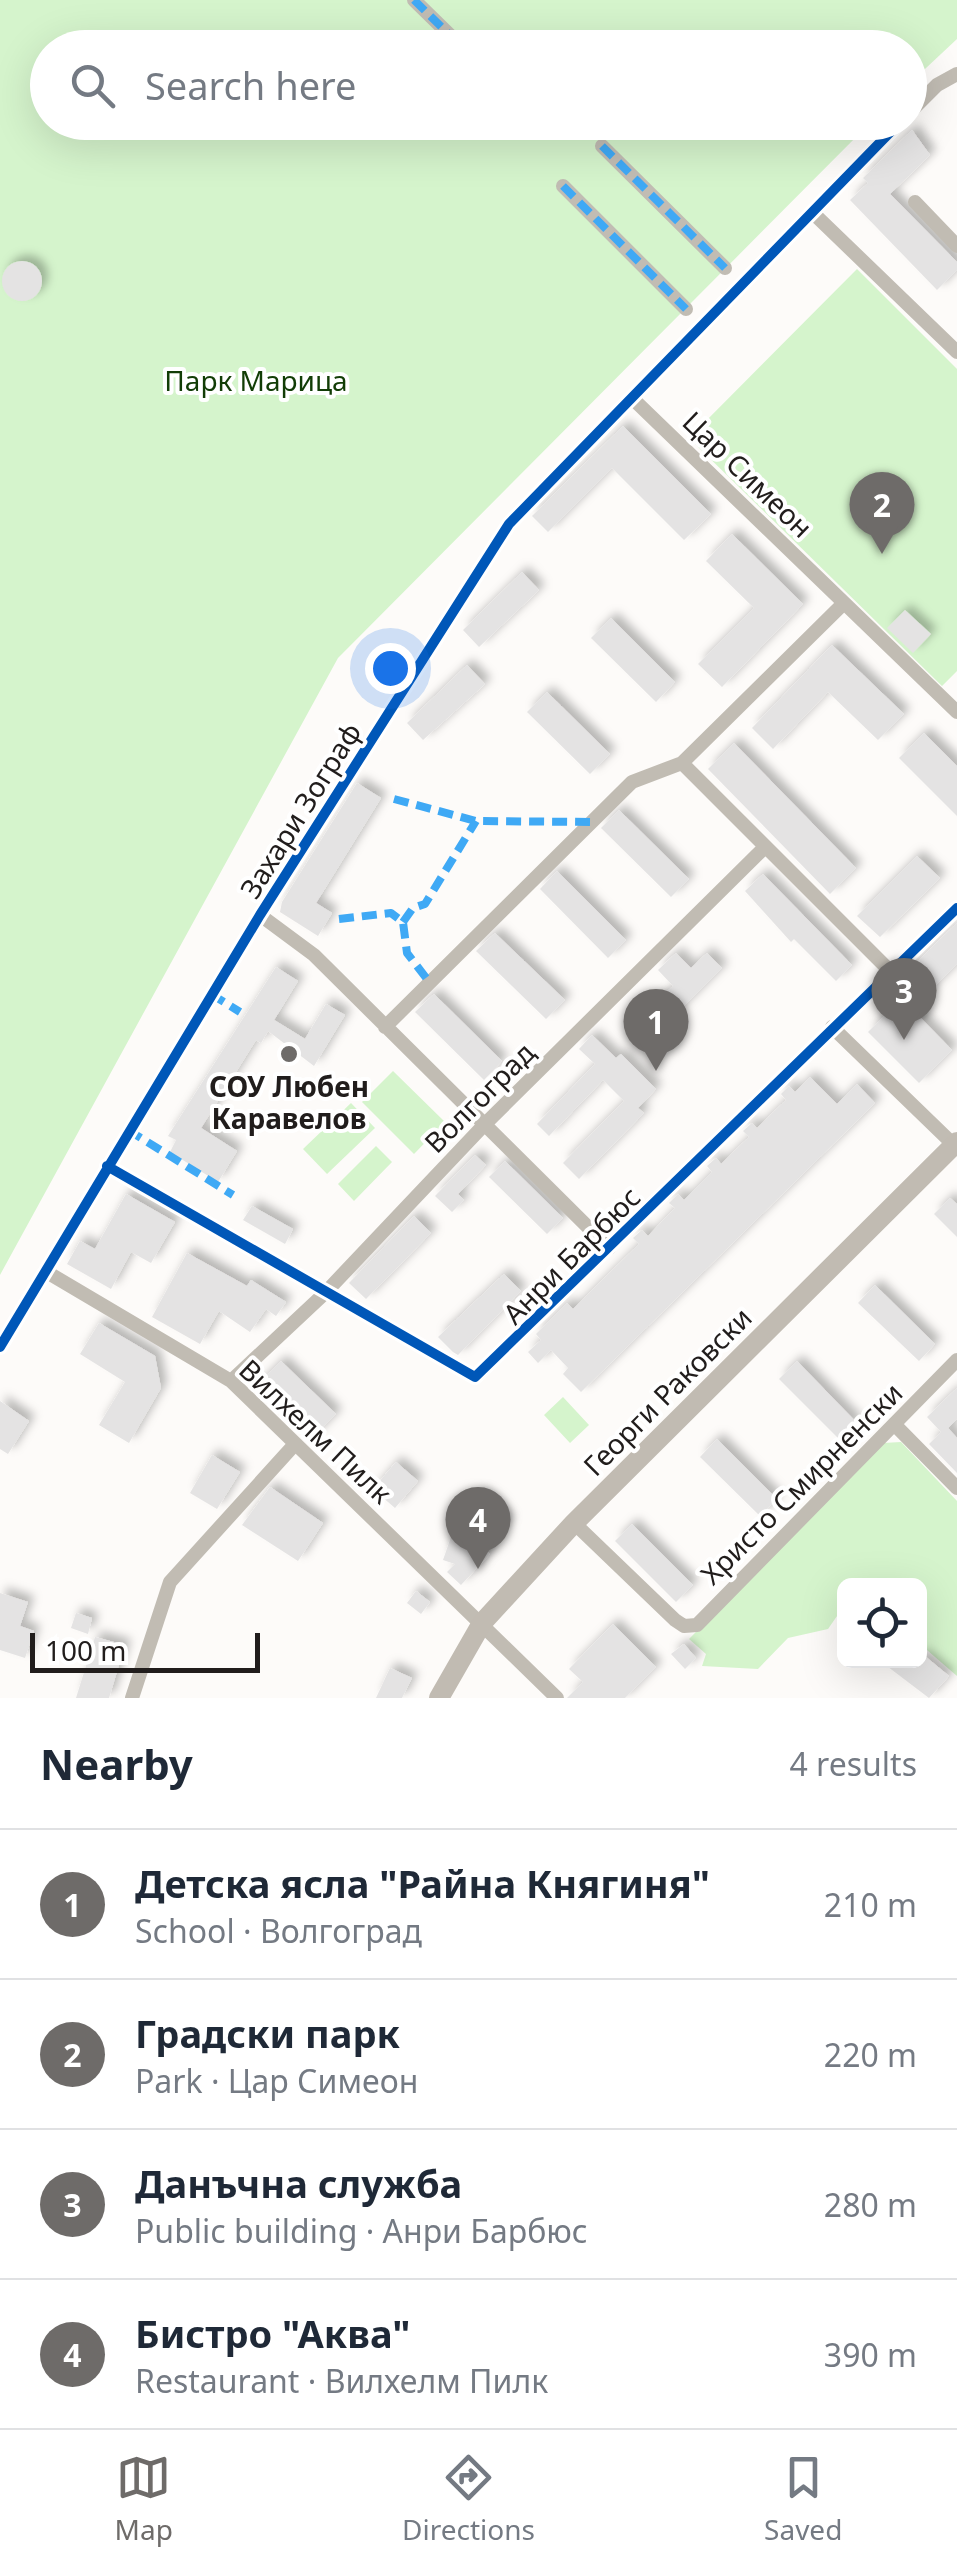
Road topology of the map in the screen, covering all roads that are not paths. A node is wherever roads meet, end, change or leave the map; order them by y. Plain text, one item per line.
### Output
1 (414, 0) edge
2 (445, 30) edge
3 (957, 74) edge
4 (927, 94) edge
5 (883, 140) edge
6 (602, 146) dead end
7 (564, 186) dead end
8 (915, 202) dead end
9 (813, 213) junction
10 (957, 246) edge
11 (725, 268) dead end
12 (686, 308) dead end
13 (957, 352) edge
14 (632, 398) junction
15 (844, 603) junction
16 (957, 712) edge
17 (682, 763) junction
18 (764, 848) junction
19 (957, 908) edge
20 (260, 915) junction
21 (889, 970) junction
22 (832, 1027) junction
23 (386, 1028) junction
24 (484, 1125) junction
25 (956, 1144) edge
26 (107, 1166) junction
27 (610, 1248) junction
28 (45, 1270) junction
29 (325, 1293) junction
30 (0, 1346) edge
31 (957, 1360) edge
32 (231, 1381) junction
33 (894, 1424) junction
34 (295, 1444) junction
35 (957, 1488) edge
36 (574, 1523) junction
37 (482, 1624) junction
38 (132, 1698) edge
39 (439, 1698) edge
40 (557, 1698) edge

1 - 2 street
3 - 4 street
5 - 9 street, Захари Зограф
6 - 11 street
7 - 12 street
8 - 10 street
9 - 13 street
9 - 14 street, Захари Зограф
14 - 15 street, Цар Симеон
14 - 20 street, Захари Зограф
15 - 16 street, Цар Симеон
15 - 17 street
17 - 18 street
17 - 23 street
18 - 21 street
18 - 24 street, Волгоград
19 - 21 street, Анри Барбюс
20 - 23 street
20 - 26 street, Захари Зограф
21 - 22 street, Анри Барбюс
22 - 25 street
22 - 27 street, Анри Барбюс
23 - 24 street
24 - 27 street
24 - 29 street, Волгоград
25 - 36 street, Георги Раковски
26 - 28 street, Захари Зограф
26 - 29 street, Анри Барбюс
27 - 29 street, Анри Барбюс
28 - 30 street, Захари Зограф
28 - 32 street, Вилхелм Пилк
29 - 32 street, Волгоград
31 - 33 street, Христо Смирненски
32 - 34 street, Вилхелм Пилк
33 - 35 street
33 - 36 street, Христо Смирненски
34 - 37 street, Вилхелм Пилк
34 - 38 street
36 - 37 street, Георги Раковски
37 - 39 street, Георги Раковски
37 - 40 street, Вилхелм Пилк

